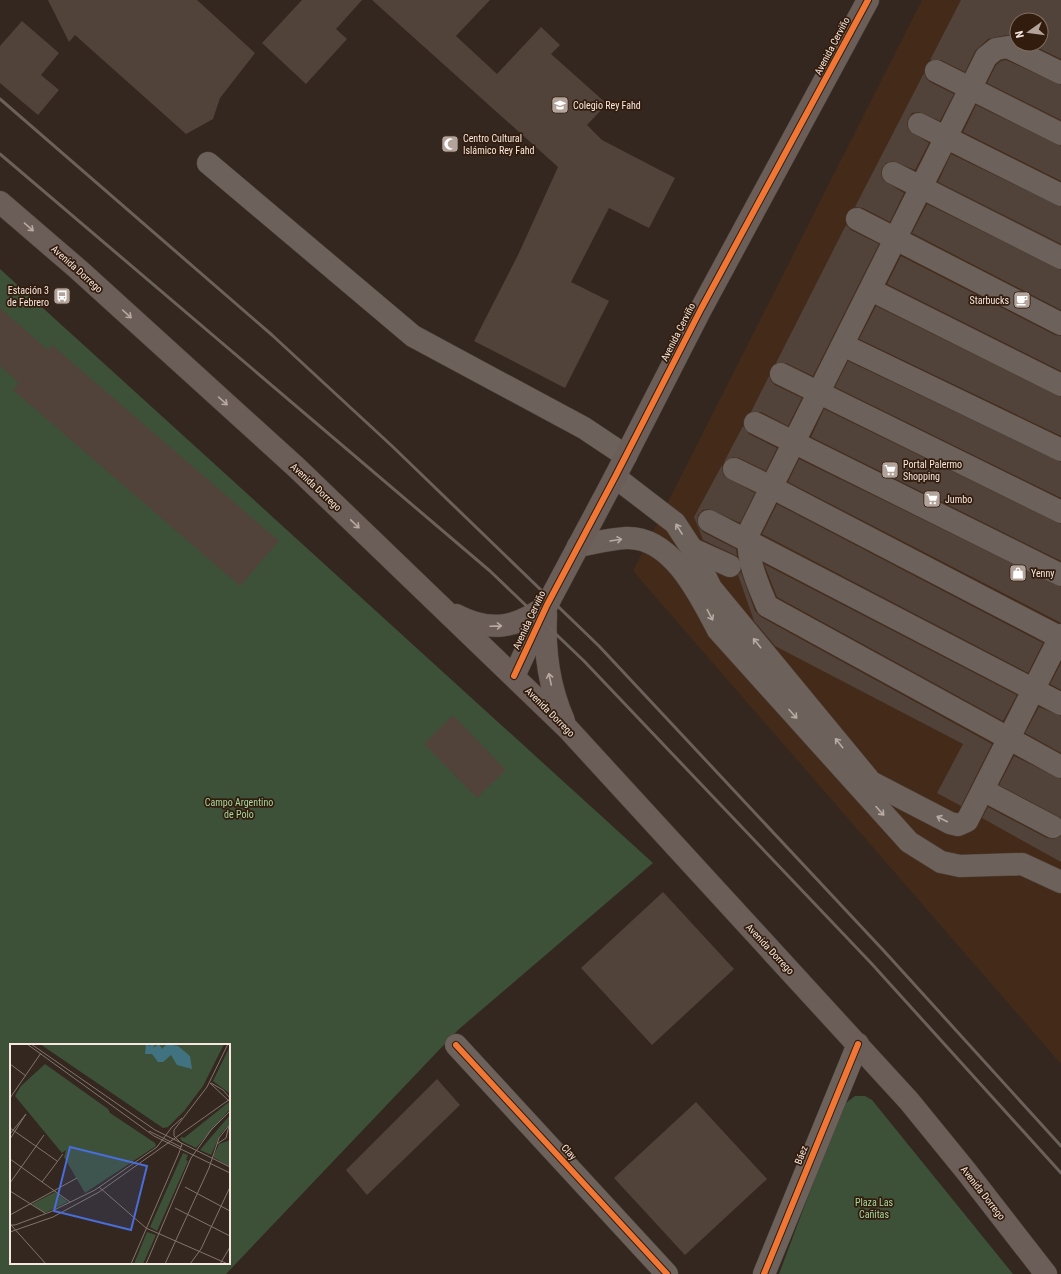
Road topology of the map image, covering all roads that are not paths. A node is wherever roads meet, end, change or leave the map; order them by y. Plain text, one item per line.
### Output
1 (868, 0) edge
2 (936, 71) dead end
3 (1061, 73) edge
4 (972, 88) junction
5 (919, 124) dead end
6 (1061, 134) edge
7 (947, 138) junction
8 (208, 162) dead end
9 (893, 173) dead end
10 (921, 188) junction
11 (1061, 195) edge
12 (0, 202) edge
13 (857, 220) dead end
14 (895, 240) junction
15 (1061, 258) edge
16 (871, 290) junction
17 (1061, 324) edge
18 (843, 345) junction
19 (781, 374) dead end
20 (1061, 385) edge
21 (819, 393) junction
22 (755, 424) dead end
23 (794, 442) junction
24 (1061, 450) edge
25 (626, 456) junction
26 (734, 469) dead end
27 (615, 477) junction
28 (771, 487) junction
29 (1061, 512) edge
30 (709, 522) dead end
31 (748, 541) junction
32 (578, 546) junction
33 (692, 549) junction
34 (730, 566) dead end
35 (1061, 575) edge
36 (547, 605) junction
37 (446, 611) junction
38 (1061, 636) edge
39 (514, 676) junction
40 (1032, 689) junction
41 (1061, 704) edge
42 (568, 729) junction
43 (1008, 738) junction
44 (1061, 768) edge
45 (981, 794) junction
46 (1053, 827) dead end
47 (1061, 882) edge
48 (456, 1044) dead end
49 (858, 1044) junction
50 (667, 1274) edge
51 (764, 1274) edge
52 (1046, 1274) edge

1 - 25 main road, Avenida Cerviño
2 - 4 street
3 - 4 street
4 - 6 street
4 - 7 street
5 - 7 street
7 - 10 street
7 - 11 street
8 - 25 street
9 - 10 street
10 - 14 street
10 - 15 street
12 -> 37 main road, Avenida Dorrego
13 - 14 street
14 - 16 street
14 - 17 street
16 - 18 street
16 - 20 street
18 - 21 street
18 - 24 street
19 - 21 street
21 - 23 street
21 - 29 street
22 - 23 street
23 - 28 street
23 - 35 street
25 - 27 main road, Avenida Cerviño
26 - 28 street
27 - 32 main road, Avenida Cerviño
33 -> 27 street
28 - 31 street
28 - 38 street
30 - 31 street
31 - 40 street
31 - 43 street
32 - 36 main road, Avenida Cerviño
32 -> 47 street
33 - 34 street
45 -> 33 street
37 -> 36 main road
36 - 39 main road, Avenida Cerviño
42 -> 36 main road
37 - 39 main road, Avenida Dorrego
38 - 40 street
39 - 42 main road, Avenida Dorrego
40 - 41 street
40 - 43 street
42 - 49 main road, Avenida Dorrego
43 - 44 street
43 - 45 street
45 - 46 street
48 - 50 street, Clay
49 - 51 street, Báez
49 - 52 main road, Avenida Dorrego

